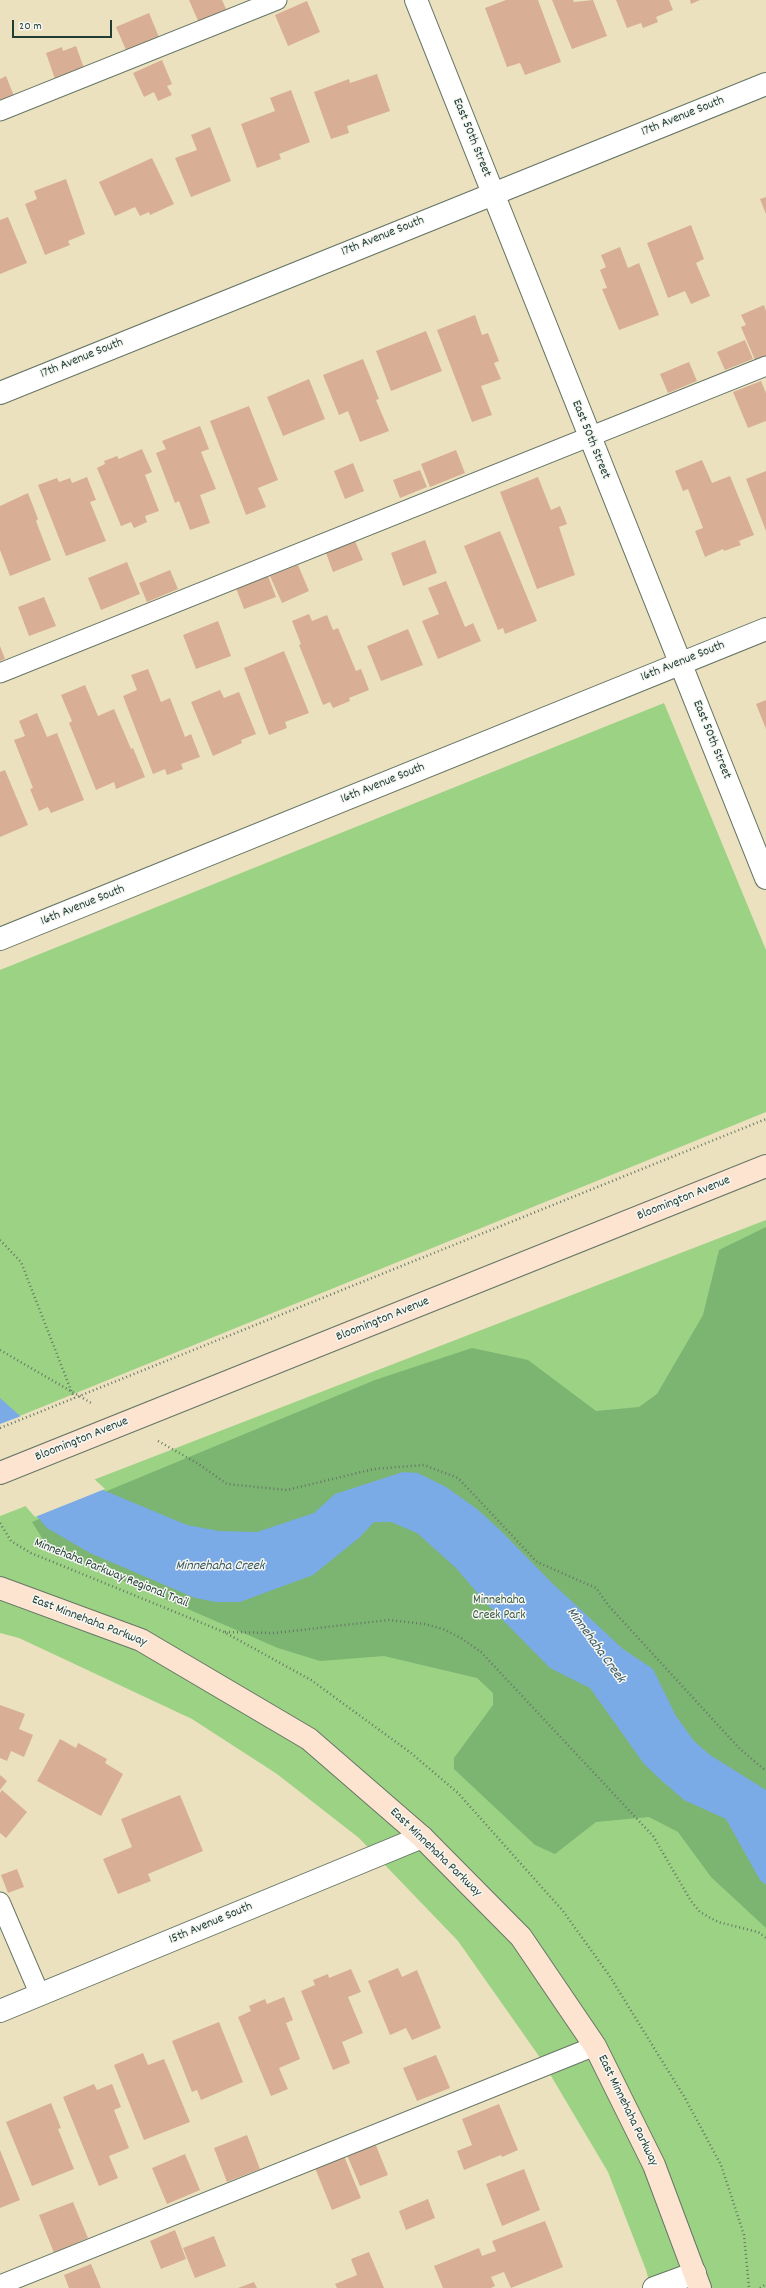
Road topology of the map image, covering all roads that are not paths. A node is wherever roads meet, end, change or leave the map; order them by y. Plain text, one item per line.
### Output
1 (277, 0) edge
2 (416, 0) edge
3 (766, 84) edge
4 (0, 111) edge
5 (493, 193) junction
6 (766, 366) edge
7 (0, 393) edge
8 (588, 436) junction
9 (766, 629) edge
10 (680, 663) junction
11 (0, 673) edge
12 (766, 878) edge
13 (0, 939) edge
14 (766, 1166) edge
15 (0, 1473) edge
16 (0, 1588) edge
17 (422, 1837) junction
18 (0, 1902) edge
19 (40, 1995) junction
20 (0, 2011) edge
21 (595, 2046) junction
22 (697, 2280) edge
23 (0, 2285) edge
24 (654, 2288) edge

1 - 4 lane
2 - 5 street, East 50th Street
3 - 5 street, 17th Avenue South
5 - 7 street, 17th Avenue South
5 - 8 street, East 50th Street
6 - 8 lane
8 - 10 street, East 50th Street
8 - 11 lane
9 - 10 street, 16th Avenue South
10 - 12 street, East 50th Street
10 - 13 street, 16th Avenue South
14 - 15 street, Bloomington Avenue
16 - 17 street, East Minnehaha Parkway
17 - 19 street, 15th Avenue South
17 - 21 street, East Minnehaha Parkway
18 - 19 lane
19 - 20 street, 15th Avenue South
21 - 22 street, East Minnehaha Parkway
21 - 23 lane
22 - 24 street

